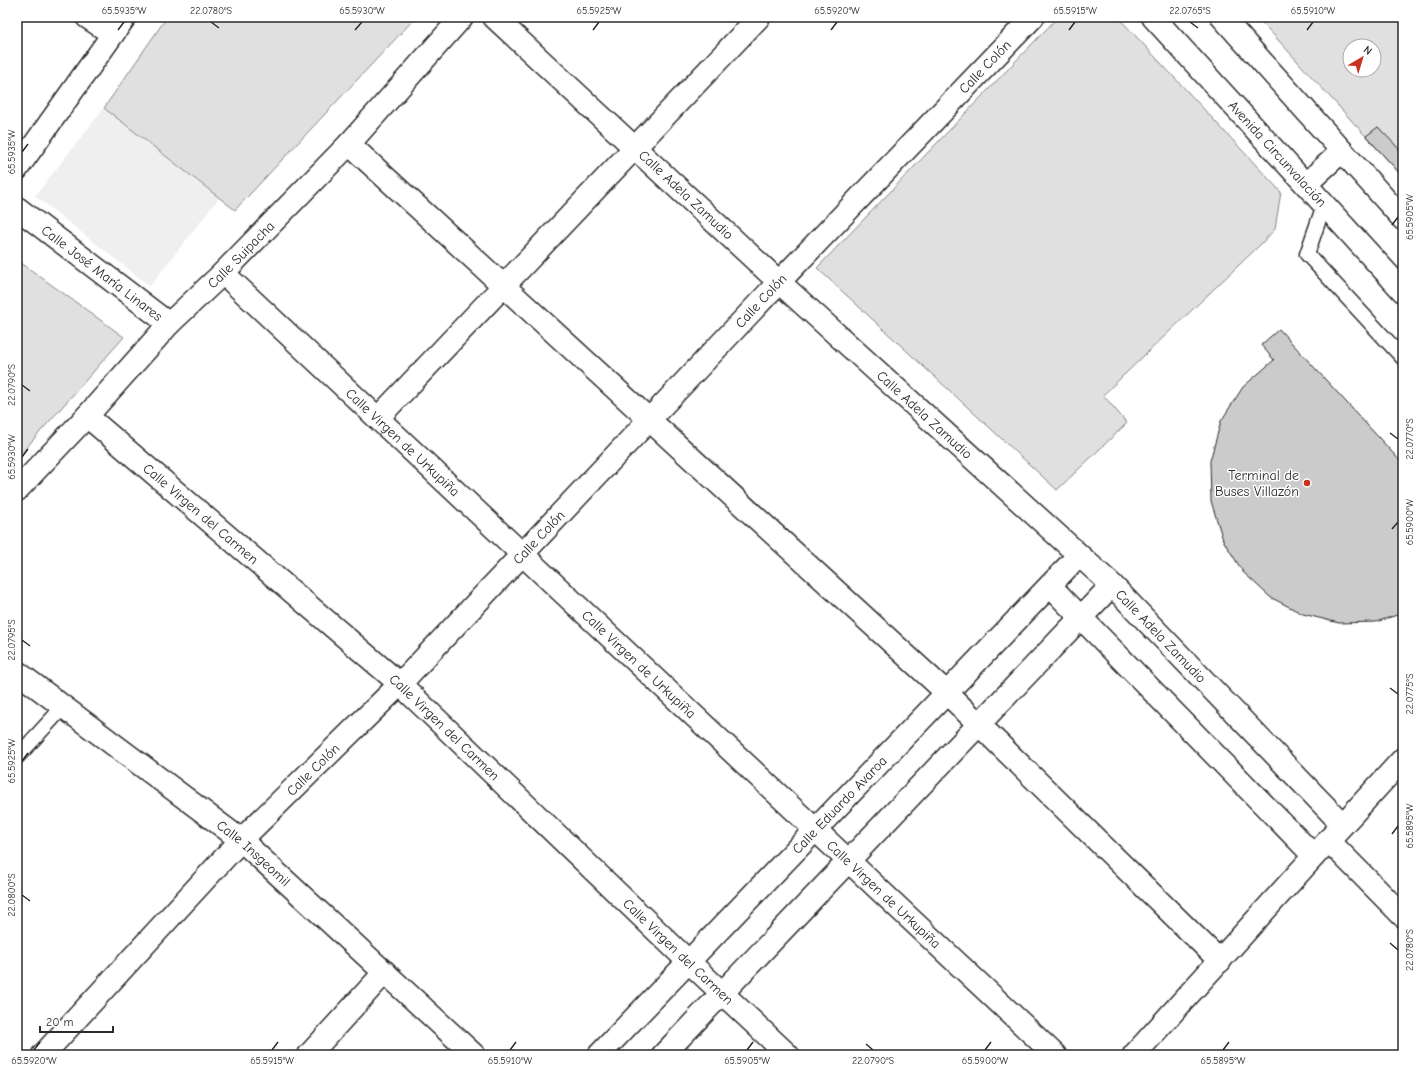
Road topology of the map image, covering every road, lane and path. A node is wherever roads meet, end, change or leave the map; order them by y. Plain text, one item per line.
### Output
1 (87, 17) edge
2 (462, 17) edge
3 (494, 17) edge
4 (759, 17) edge
5 (1033, 17) edge
6 (1153, 17) edge
7 (1222, 17) edge
8 (119, 26) edge
9 (349, 144) junction
10 (635, 148) junction
11 (1342, 151) junction
12 (17, 169) edge
13 (1306, 184) junction
14 (1324, 205) junction
15 (19, 213) edge
16 (1403, 219) edge
17 (223, 273) junction
18 (779, 282) junction
19 (504, 286) junction
20 (1403, 291) edge
21 (169, 324) junction
22 (1403, 358) edge
23 (87, 416) junction
24 (378, 418) junction
25 (650, 420) junction
26 (17, 490) edge
27 (523, 555) junction
28 (1079, 555) junction
29 (1112, 585) junction
30 (1050, 586) junction
31 (1081, 617) junction
32 (17, 672) edge
33 (400, 684) junction
34 (947, 693) junction
35 (64, 706) junction
36 (979, 724) junction
37 (17, 757) edge
38 (1403, 759) edge
39 (815, 830) junction
40 (241, 840) junction
41 (1328, 840) junction
42 (848, 861) junction
43 (1403, 916) edge
44 (1220, 961) junction
45 (689, 962) junction
46 (385, 972) junction
47 (722, 993) junction
48 (43, 1055) edge
49 (309, 1055) edge
50 (474, 1055) edge
51 (599, 1055) edge
52 (663, 1055) edge
53 (788, 1055) edge
54 (1054, 1055) edge
55 (1134, 1055) edge

1 - 8 street
2 - 9 street, Calle Suipacha
3 - 10 street, Calle Adela Zamudio
4 - 10 street
5 - 18 street, Calle Colón
6 - 13 street, Avenida Circunvalación
7 - 11 street
8 - 12 street
9 - 17 street, Calle Suipacha
9 - 19 street
10 - 18 street, Calle Adela Zamudio
10 - 19 street
11 - 13 street
11 - 16 street
13 - 14 street, Avenida Circunvalación
14 - 20 street, Avenida Circunvalación
14 - 22 lane
15 - 21 street, Calle José María Linares
17 - 21 street, Calle Suipacha
17 - 24 street, Calle Virgen de Urkupiña
18 - 25 street, Calle Colón
18 - 28 street, Calle Adela Zamudio
19 - 24 street
19 - 25 street
21 - 23 street, Calle Suipacha
23 - 26 street, Calle Suipacha
23 - 33 street, Calle Virgen del Carmen
24 - 27 street, Calle Virgen de Urkupiña
25 - 27 street, Calle Colón
25 - 34 street
27 - 33 street, Calle Colón
27 - 39 street, Calle Virgen de Urkupiña
28 - 29 street, Calle Adela Zamudio
28 - 30 street, Calle Eduardo Avaroa
29 - 31 street
29 - 41 street, Calle Adela Zamudio
30 - 31 street, Calle Adela Zamudio
30 - 34 street, Calle Eduardo Avaroa
31 - 36 street
31 - 41 street, Calle Adela Zamudio
32 - 35 street, Calle Insgeomil
33 - 40 street, Calle Colón
33 - 45 street, Calle Virgen del Carmen
34 - 36 street
34 - 39 street, Calle Eduardo Avaroa
35 - 37 lane
35 - 40 street, Calle Insgeomil
36 - 42 street
36 - 44 street
38 - 41 street
39 - 42 street, Calle Virgen de Urkupiña
39 - 45 street, Calle Eduardo Avaroa
40 - 46 street, Calle Insgeomil
40 - 48 street, Calle Colón
41 - 43 street, Calle Adela Zamudio
41 - 44 street
42 - 47 street
42 - 54 street, Calle Virgen de Urkupiña
44 - 55 street
45 - 47 street, Calle Virgen del Carmen
45 - 51 street, Calle Eduardo Avaroa
46 - 49 street
46 - 50 street, Calle Insgeomil
47 - 52 street
47 - 53 street, Calle Virgen del Carmen

